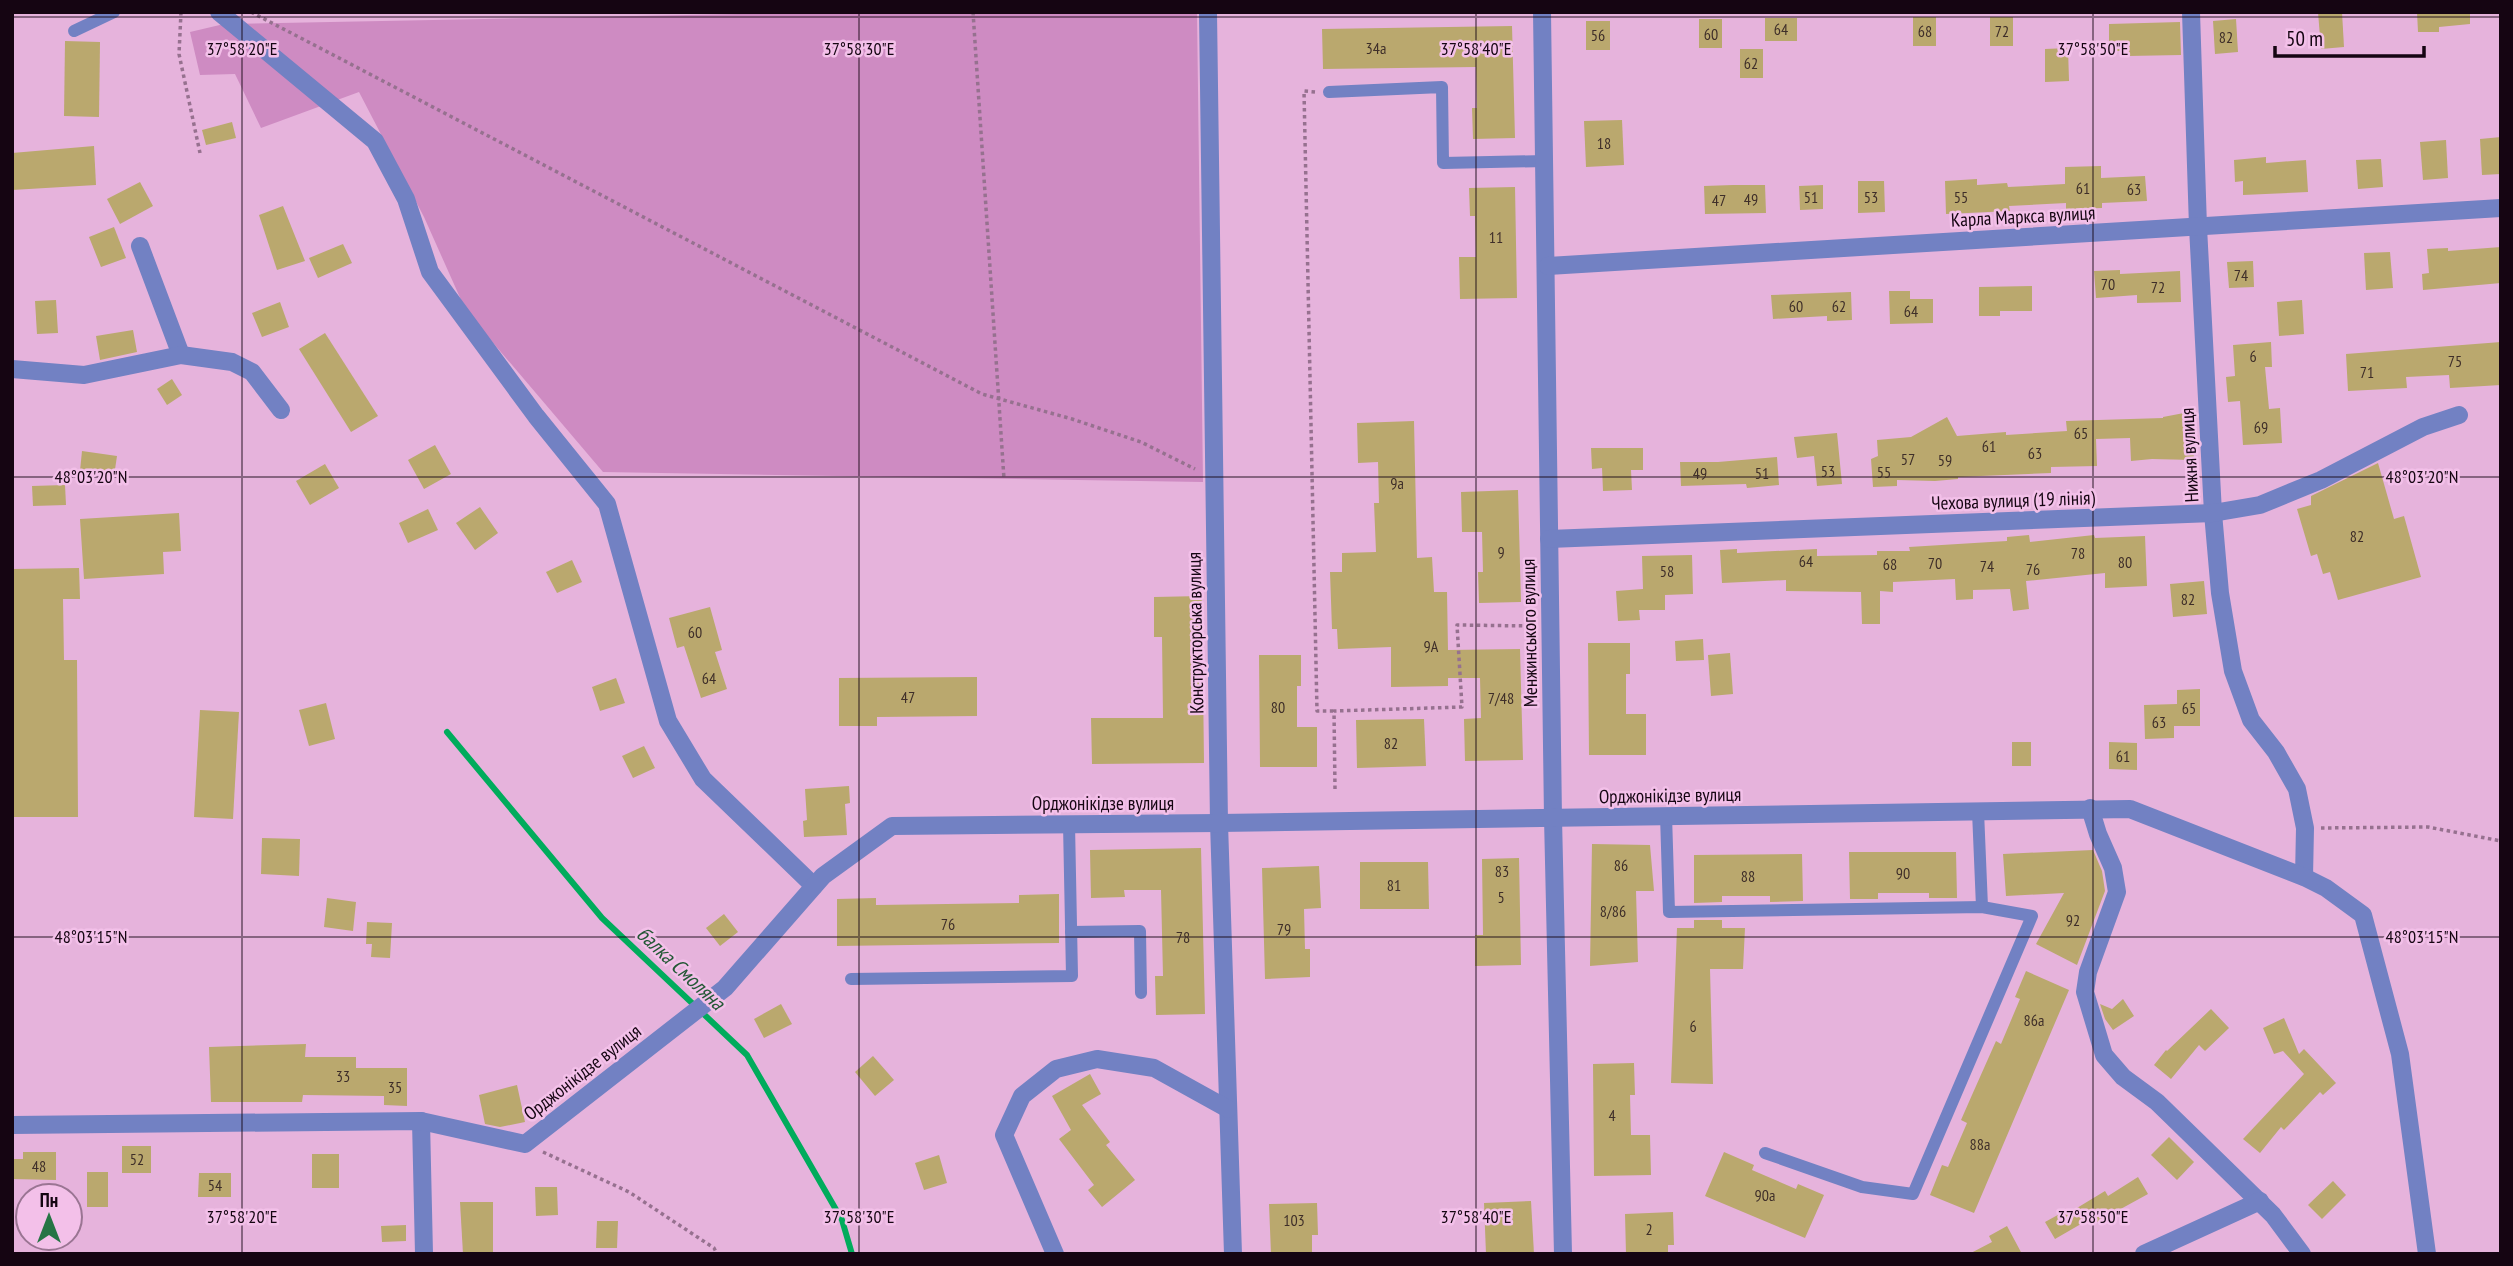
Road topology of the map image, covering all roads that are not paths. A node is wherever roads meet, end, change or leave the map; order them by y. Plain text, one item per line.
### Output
1 (114, 12) edge
2 (219, 12) edge
3 (1208, 12) edge
4 (1542, 12) edge
5 (2191, 12) edge
6 (74, 31) dead end
7 (1329, 92) road end
8 (1545, 161) junction
9 (2501, 208) edge
10 (2198, 227) junction
11 (140, 246) dead end
12 (1548, 266) junction
13 (181, 355) junction
14 (12, 369) edge
15 (281, 410) dead end
16 (2459, 415) dead end
17 (2213, 513) junction
18 (1549, 539) junction
19 (2090, 808) junction
20 (1978, 811) junction
21 (1666, 815) junction
22 (1553, 818) junction
23 (1219, 823) junction
24 (1069, 824) junction
25 (2304, 877) junction
26 (814, 886) junction
27 (1982, 907) junction
28 (1071, 932) junction
29 (850, 979) dead end
30 (1141, 993) dead end
31 (1228, 1109) junction
32 (421, 1121) junction
33 (12, 1125) edge
34 (1765, 1153) dead end
35 (2260, 1201) junction
36 (424, 1254) edge
37 (1055, 1254) edge
38 (1233, 1254) edge
39 (1563, 1254) edge
40 (2144, 1254) edge
41 (2302, 1254) edge
42 (2427, 1254) edge

1 - 6 lane
2 - 26 street
3 - 23 street, Конструкторська вулиця
4 - 8 street, Менжинського вулиця
5 - 10 street, Нижня вулиця
7 - 8 lane
8 - 12 street, Менжинського вулиця
9 - 10 street, Карла Маркса вулиця
10 - 12 street, Карла Маркса вулиця
10 - 17 street, Нижня вулиця
11 - 13 street
12 - 18 street, Менжинського вулиця
13 - 14 street
13 - 15 street
16 - 17 street, Чехова вулиця (19 лiнiя)
17 - 18 street, Чехова вулиця (19 лiнiя)
17 - 25 street, Нижня вулиця
18 - 22 street, Менжинського вулиця
19 - 20 street, Орджонікідзе вулиця
19 - 25 street, Орджонікідзе вулиця
19 - 35 street
20 - 21 street, Орджонікідзе вулиця
20 - 27 lane
21 - 22 street, Орджонікідзе вулиця
21 - 27 lane
22 - 23 street, Орджонікідзе вулиця
22 - 39 street, Менжинського вулиця
23 - 24 street, Орджонікідзе вулиця
23 - 31 street, Конструкторська вулиця
24 - 26 street, Орджонікідзе вулиця
24 - 28 lane
25 - 42 street, Орджонікідзе вулиця
26 - 32 street, Орджонікідзе вулиця
27 - 34 lane
28 - 29 lane
28 - 30 lane
31 - 37 street
31 - 38 street, Конструкторська вулиця
32 - 33 street, Орджонікідзе вулиця
32 - 36 street
35 - 40 street
35 - 41 street

